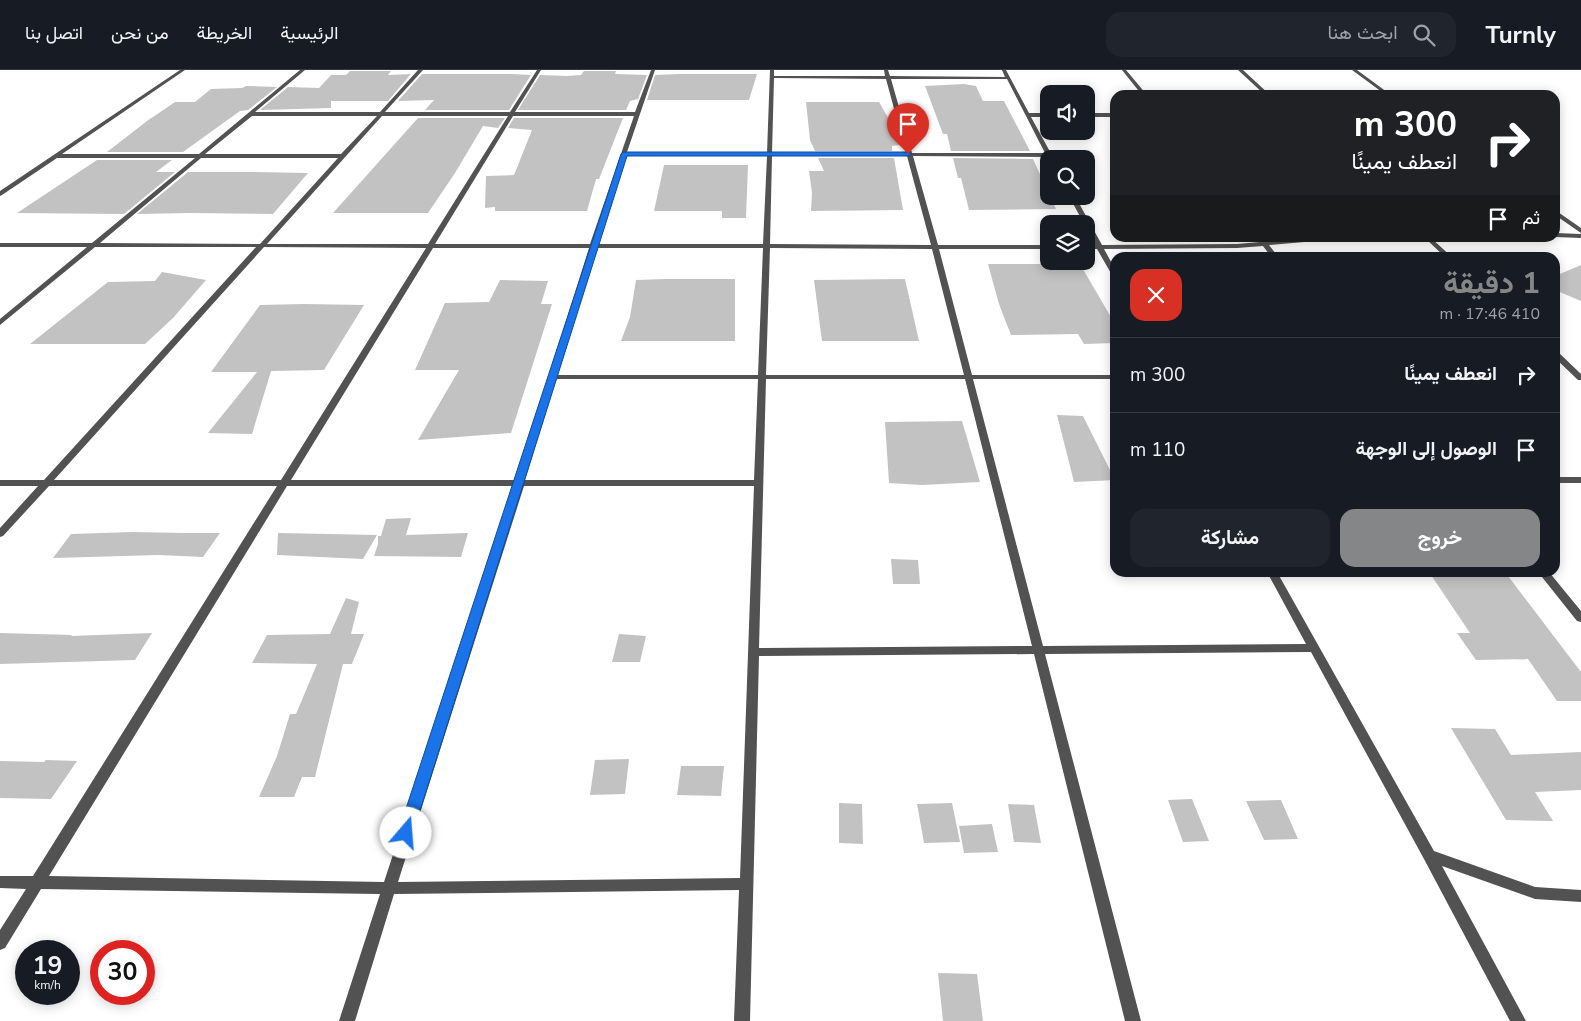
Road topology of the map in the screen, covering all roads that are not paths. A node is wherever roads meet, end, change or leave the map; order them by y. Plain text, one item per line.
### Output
1 (183, 70) edge
2 (303, 70) edge
3 (421, 70) edge
4 (539, 70) edge
5 (653, 70) edge
6 (1004, 70) edge
7 (1124, 70) edge
8 (1240, 70) edge
9 (1354, 70) edge
10 (772, 74) edge
11 (887, 74) edge
12 (1008, 78) junction
13 (1141, 90) edge
14 (1262, 90) edge
15 (1382, 90) edge
16 (250, 114) junction
17 (382, 114) junction
18 (512, 114) junction
19 (636, 114) junction
20 (1028, 115) junction
21 (1040, 115) edge
22 (1095, 115) edge
23 (1110, 115) edge
24 (1046, 150) edge
25 (624, 154) junction
26 (769, 154) junction
27 (908, 154) junction
28 (57, 156) junction
29 (200, 156) junction
30 (343, 156) junction
31 (1040, 157) edge
32 (0, 194) edge
33 (1077, 205) edge
34 (1560, 216) edge
35 (1581, 231) edge
36 (1560, 236) edge
37 (1581, 236) edge
38 (1263, 242) edge
39 (1292, 242) edge
40 (1432, 242) edge
41 (0, 245) edge
42 (94, 245) junction
43 (262, 245) junction
44 (1266, 245) junction
45 (431, 246) junction
46 (593, 246) junction
47 (766, 246) junction
48 (935, 246) junction
49 (1040, 247) edge
50 (1095, 247) edge
51 (1101, 247) junction
52 (1271, 252) edge
53 (1443, 252) edge
54 (1110, 265) edge
55 (0, 323) edge
56 (1560, 359) edge
57 (762, 376) junction
58 (552, 377) junction
59 (1110, 377) edge
60 (968, 378) junction
61 (1581, 378) edge
62 (1560, 480) edge
63 (1581, 480) edge
64 (0, 483) edge
65 (47, 483) junction
66 (284, 483) junction
67 (759, 483) junction
68 (519, 484) junction
69 (0, 534) edge
70 (1275, 577) edge
71 (1547, 577) edge
72 (1581, 618) edge
73 (1312, 648) junction
74 (1039, 649) junction
75 (753, 652) junction
76 (1429, 855) junction
77 (0, 882) edge
78 (38, 882) junction
79 (746, 884) junction
80 (388, 888) junction
81 (1581, 896) edge
82 (0, 943) edge
83 (347, 1021) edge
84 (742, 1021) edge
85 (1133, 1021) edge
86 (1518, 1021) edge

1 - 28 street
2 - 16 street
3 - 17 street
4 - 18 street
5 - 19 street
6 - 12 street
7 - 13 street
8 - 14 street
9 - 15 street
10 - 11 street
10 - 26 street
11 - 12 street
11 - 27 street
12 - 20 street
16 - 17 street
16 - 29 street
17 - 18 street
17 - 30 street
18 - 19 street
18 - 45 street
19 - 25 street
20 - 21 street
20 - 24 street
22 - 23 street
25 - 26 street
25 - 46 street
26 - 27 street
26 - 47 street
27 - 31 street
27 - 48 street
28 - 29 street
28 - 32 street
29 - 30 street
29 - 42 street
30 - 43 street
33 - 51 street
34 - 35 street
36 - 37 street
38 - 44 street
39 - 44 street
40 - 53 street
41 - 42 street
42 - 43 street
42 - 55 street
43 - 45 street
43 - 65 street
44 - 51 street
44 - 52 street
45 - 46 street
45 - 66 street
46 - 47 street
46 - 58 street
47 - 48 street
47 - 57 street
48 - 49 street
48 - 60 street
50 - 51 street
51 - 54 street
56 - 61 street
57 - 58 street
57 - 60 street
57 - 67 street
58 - 68 street
59 - 60 street
60 - 74 street
62 - 63 street
64 - 65 street
65 - 66 street
65 - 69 street
66 - 68 street
66 - 78 street
67 - 68 street
67 - 75 street
68 - 80 street
70 - 73 street
71 - 72 street
73 - 74 street
73 - 76 street
74 - 75 street
74 - 85 street
75 - 79 street
76 - 81 street
76 - 86 street
77 - 78 street
78 - 80 street
78 - 82 street
79 - 80 street
79 - 84 street
80 - 83 street

